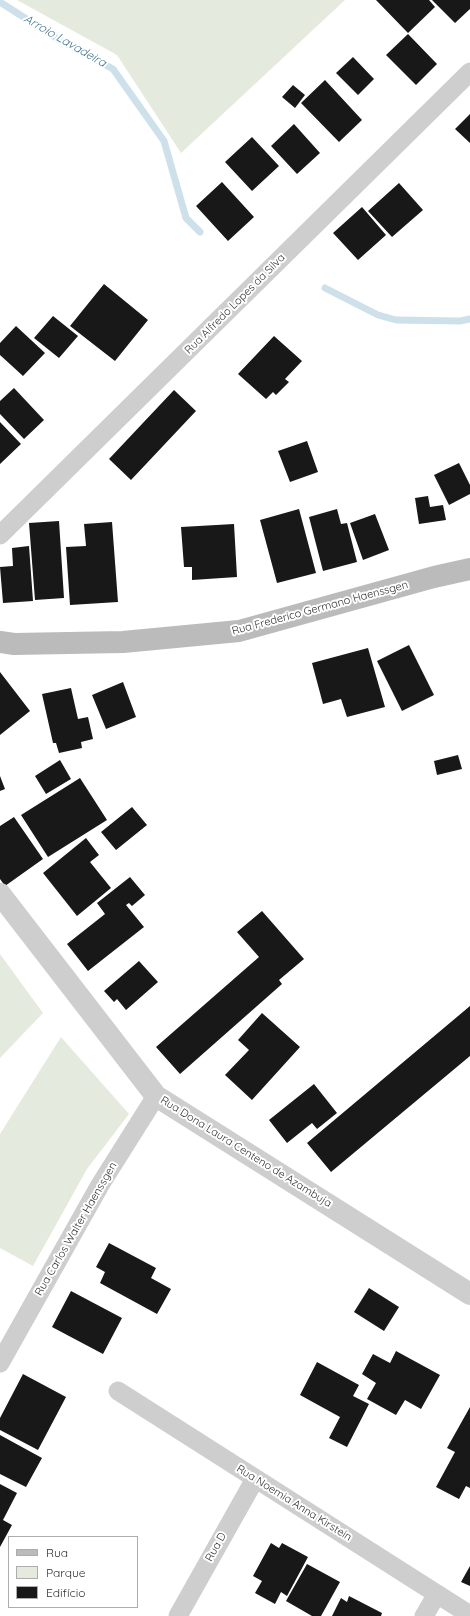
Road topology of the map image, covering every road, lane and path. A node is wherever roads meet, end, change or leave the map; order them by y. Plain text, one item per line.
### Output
1 (470, 72) edge
2 (0, 535) edge
3 (470, 569) edge
4 (0, 642) edge
5 (0, 894) edge
6 (156, 1096) junction
7 (470, 1294) edge
8 (0, 1363) edge
9 (118, 1391) dead end
10 (255, 1479) junction
11 (437, 1594) junction
12 (470, 1615) edge
13 (178, 1616) edge
14 (424, 1616) edge

1 - 2 street, Rua Alfredo Lopes da Silva
3 - 4 main road, Rua Frederico Germano Haenssgen
5 - 6 street, Rua Dona Laura Centeno de Azambuja
6 - 7 street, Rua Dona Laura Centeno de Azambuja
6 - 8 street, Rua Carlos Walter Haenssgen
9 - 10 street, Rua Noemia Anna Kirstein
10 - 11 street, Rua Noemia Anna Kirstein
10 - 13 street, Rua D
11 - 12 street, Rua Noemia Anna Kirstein
11 - 14 street

